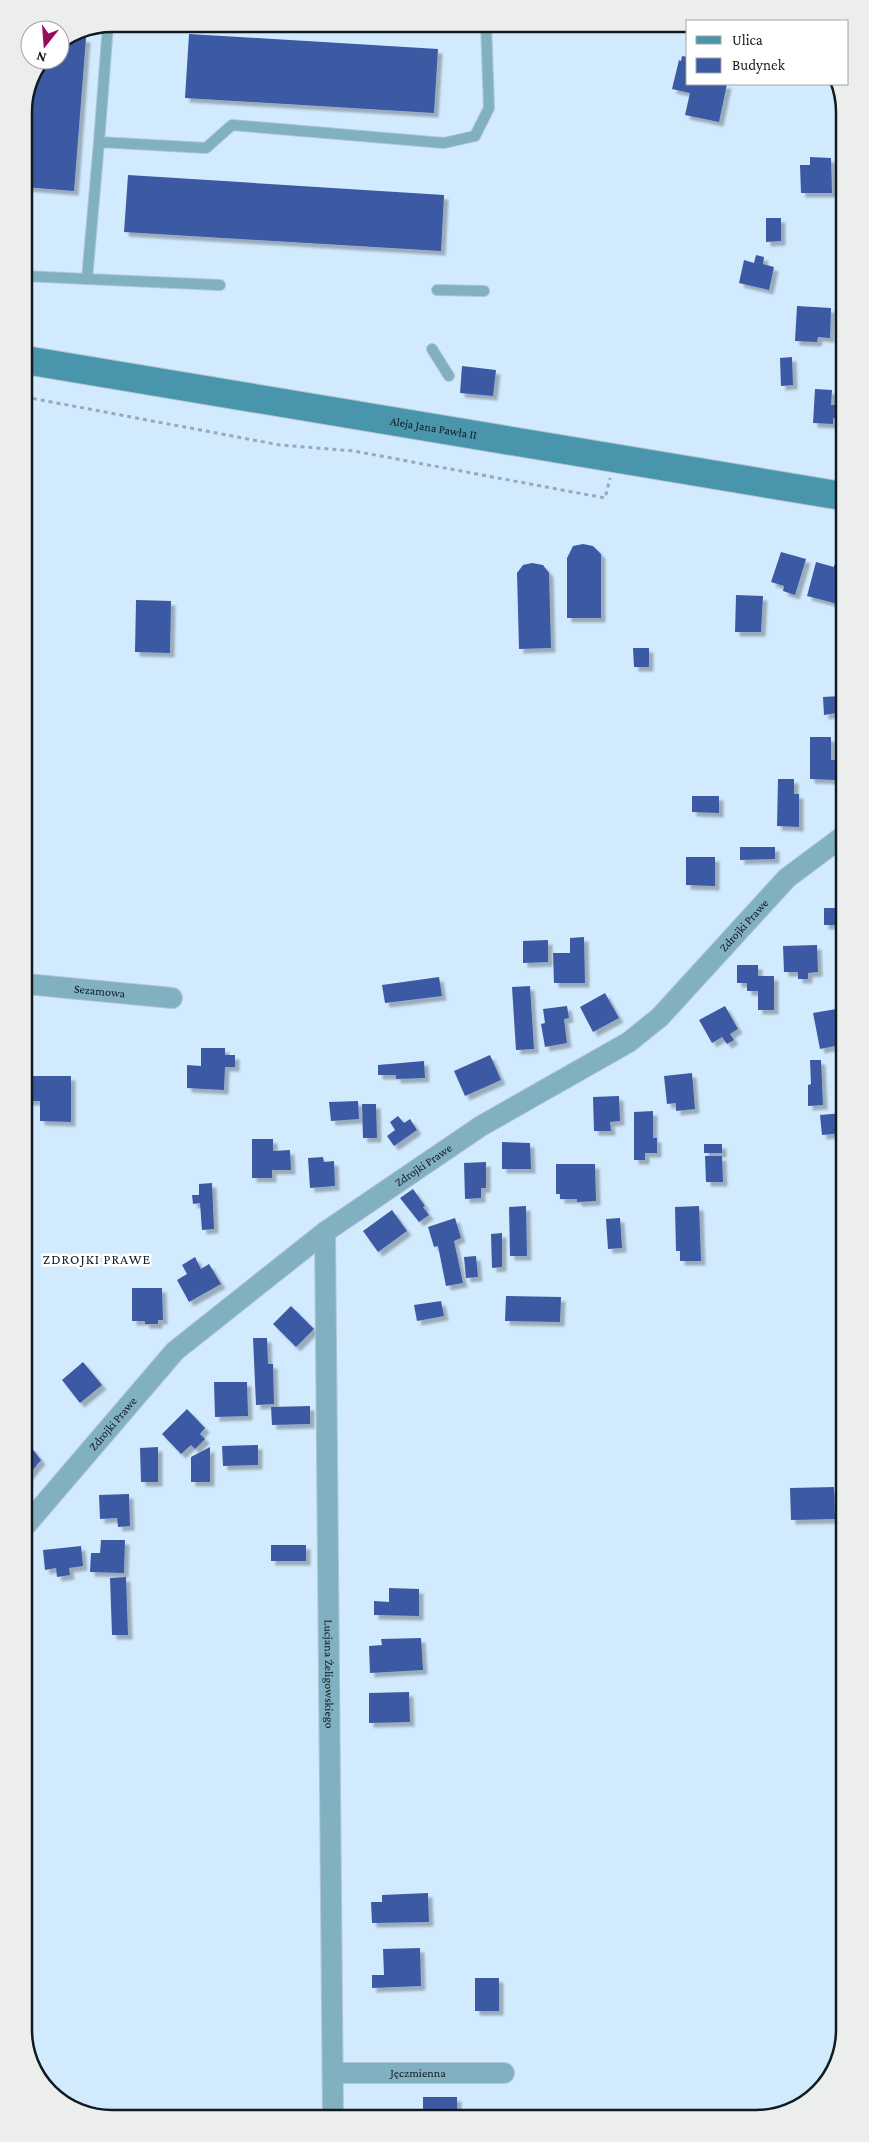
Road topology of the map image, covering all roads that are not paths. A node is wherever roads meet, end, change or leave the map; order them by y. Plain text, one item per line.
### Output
1 (107, 33) edge
2 (486, 33) edge
3 (99, 142) junction
4 (33, 276) edge
5 (87, 279) junction
6 (220, 285) dead end
7 (437, 290) dead end
8 (484, 291) dead end
9 (432, 349) dead end
10 (33, 361) edge
11 (449, 376) dead end
12 (836, 495) edge
13 (836, 841) edge
14 (33, 985) edge
15 (172, 998) dead end
16 (325, 1232) junction
17 (32, 1518) edge
18 (333, 2073) junction
19 (504, 2073) dead end
20 (333, 2109) edge

1 - 3 lane
2 - 3 lane
3 - 5 lane
4 - 5 lane
5 - 6 lane
7 - 8 lane
9 - 11 lane
10 - 12 main road, Aleja Jana Pawła II
13 - 16 street, Zdrojki Prawe
14 - 15 street, Sezamowa
16 - 17 street, Zdrojki Prawe
16 - 18 street, Lucjana Żeligowskiego
18 - 19 street, Jęczmienna
18 - 20 street, Lucjana Żeligowskiego

